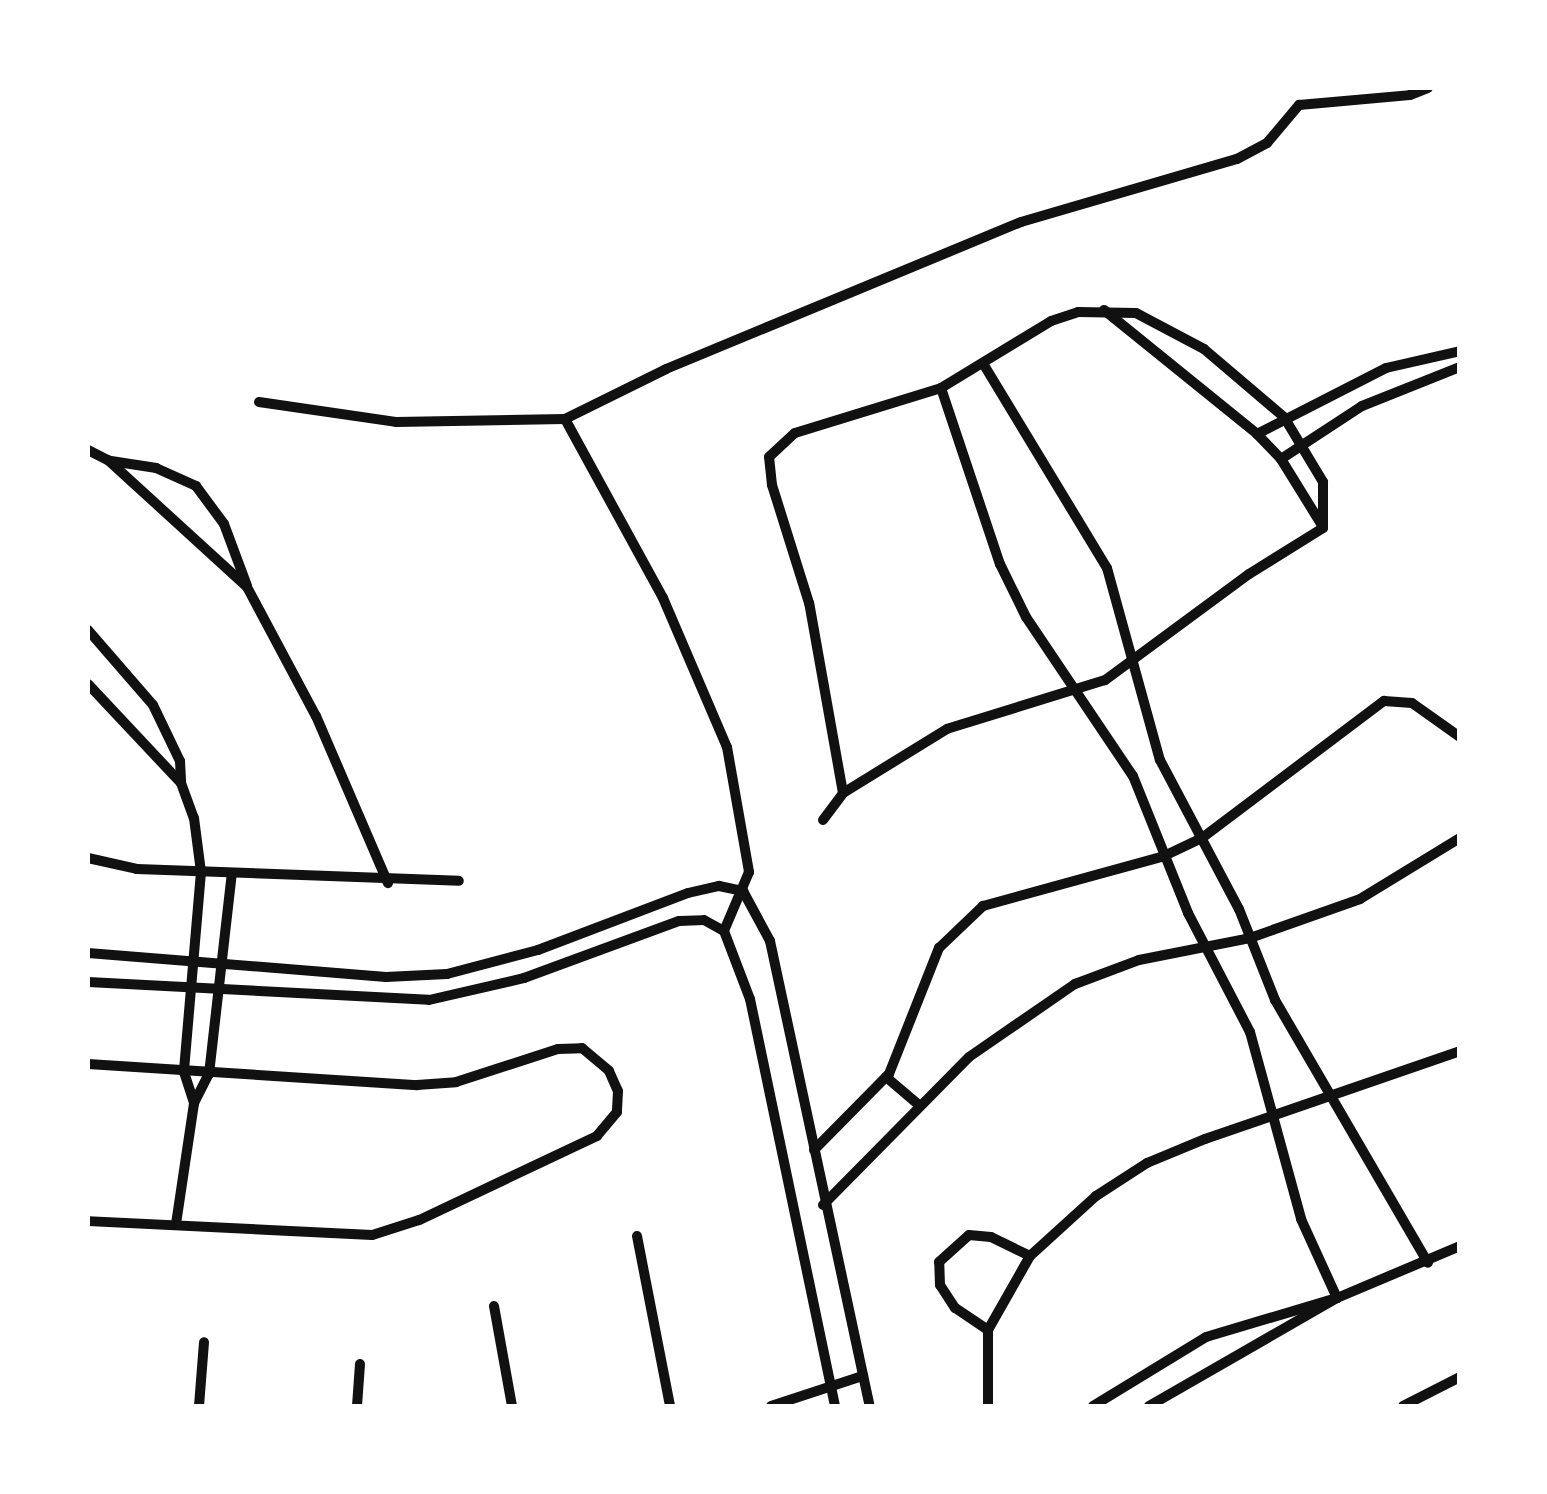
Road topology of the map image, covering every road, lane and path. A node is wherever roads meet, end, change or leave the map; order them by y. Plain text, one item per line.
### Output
1 (1428, 88) edge
2 (1104, 310) junction
3 (1460, 352) edge
4 (984, 365) junction
5 (1460, 367) edge
6 (941, 388) junction
7 (259, 402) dead end
8 (1284, 417) junction
9 (565, 419) junction
10 (1258, 434) junction
11 (1302, 443) junction
12 (88, 450) edge
13 (1281, 459) junction
14 (108, 460) junction
15 (1323, 528) junction
16 (248, 587) junction
17 (88, 630) edge
18 (1133, 661) junction
19 (88, 684) edge
20 (1077, 692) junction
21 (1460, 737) edge
22 (181, 783) junction
23 (843, 793) junction
24 (823, 820) dead end
25 (1202, 838) junction
26 (1460, 838) edge
27 (1164, 856) junction
28 (88, 858) edge
29 (201, 872) junction
30 (232, 873) junction
31 (459, 881) dead end
32 (388, 883) junction
33 (743, 891) junction
34 (724, 932) junction
35 (1250, 938) junction
36 (1206, 944) junction
37 (88, 954) edge
38 (196, 961) junction
39 (219, 962) junction
40 (88, 982) edge
41 (192, 991) junction
42 (214, 992) junction
43 (1460, 1051) edge
44 (88, 1064) edge
45 (184, 1072) junction
46 (209, 1074) junction
47 (886, 1077) junction
48 (1328, 1098) junction
49 (194, 1102) junction
50 (919, 1105) junction
51 (1274, 1117) junction
52 (814, 1150) junction
53 (822, 1205) junction
54 (88, 1220) edge
55 (176, 1224) junction
56 (637, 1236) dead end
57 (1460, 1246) edge
58 (1030, 1256) junction
59 (1428, 1263) junction
60 (1337, 1298) junction
61 (494, 1306) dead end
62 (988, 1330) junction
63 (204, 1342) dead end
64 (360, 1364) dead end
65 (863, 1376) junction
66 (1460, 1377) edge
67 (830, 1384) junction
68 (199, 1406) edge
69 (357, 1406) edge
70 (512, 1406) edge
71 (670, 1406) edge
72 (771, 1406) edge
73 (835, 1406) edge
74 (870, 1406) edge
75 (988, 1406) edge
76 (1093, 1406) edge
77 (1150, 1406) edge
78 (1404, 1406) edge

1 - 9 street
2 - 4 street
2 - 8 street
2 - 10 street
3 - 8 street
4 - 6 street
4 - 18 street
5 - 11 street
6 - 20 street
6 - 23 street
7 - 9 street
8 - 10 street
8 - 11 street
9 - 33 street
10 - 13 street
11 - 13 street
11 - 15 street
12 - 14 street
13 - 15 street
14 - 16 street
14 - 16 street
15 - 18 street
16 - 32 street
17 - 22 street
18 - 20 street
18 - 25 street
19 - 22 street
20 - 23 street
20 - 27 street
21 - 25 street
22 - 29 street
23 - 24 street
25 - 27 street
25 - 35 street
26 - 35 street
27 - 36 street
27 - 47 street
28 - 29 street
29 - 30 street
29 - 38 street
30 - 32 street
30 - 39 street
31 - 32 street
33 - 34 street
33 - 39 street
33 - 52 street
34 - 42 street
34 - 67 street
35 - 36 street
35 - 48 street
36 - 50 street
36 - 51 street
37 - 38 street
38 - 39 street
38 - 41 street
39 - 42 street
40 - 41 street
41 - 42 street
41 - 45 street
42 - 46 street
43 - 48 street
44 - 45 street
45 - 46 street
45 - 49 street
46 - 49 street
46 - 55 street
47 - 50 street
47 - 52 street
48 - 51 street
48 - 59 street
49 - 55 street
50 - 53 street
51 - 58 street
51 - 60 street
52 - 53 street
53 - 65 street
54 - 55 street
56 - 71 street
57 - 59 street
58 - 62 street
58 - 62 street
59 - 60 street
60 - 76 street
60 - 77 street
61 - 70 street
62 - 75 street
63 - 68 street
64 - 69 street
65 - 67 street
65 - 74 street
66 - 78 street
67 - 72 street
67 - 73 street

